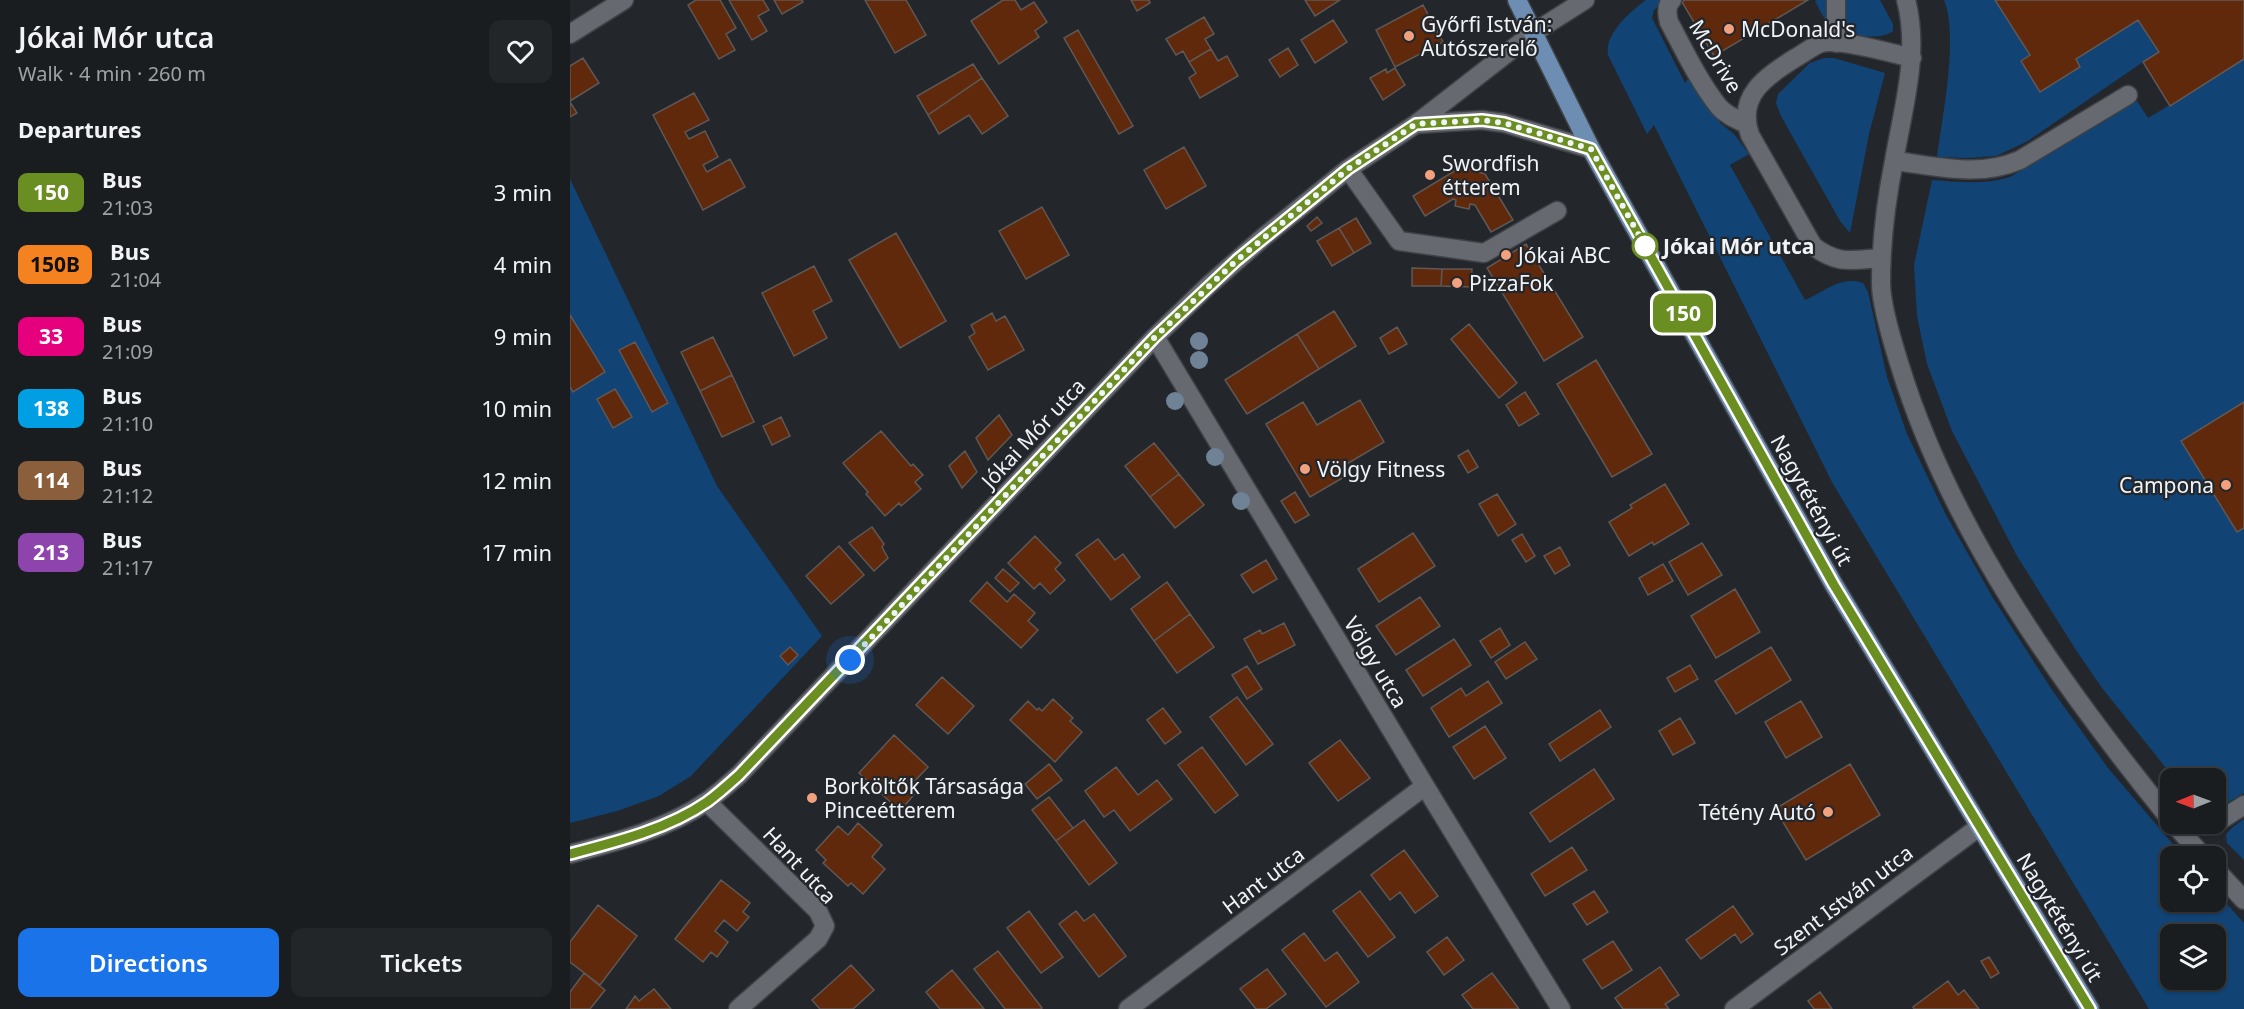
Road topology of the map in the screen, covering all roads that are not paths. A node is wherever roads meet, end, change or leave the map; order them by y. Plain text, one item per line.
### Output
1 (624, 0) edge
2 (1517, 0) edge
3 (1584, 0) edge
4 (1672, 0) edge
5 (1836, 0) edge
6 (1906, 0) edge
7 (1533, 33) junction
8 (570, 34) edge
9 (1836, 43) junction
10 (1912, 58) junction
11 (2128, 96) dead end
12 (1416, 124) junction
13 (1746, 124) junction
14 (1591, 149) junction
15 (1894, 161) junction
16 (1348, 169) junction
17 (1557, 211) dead end
18 (1881, 258) junction
19 (1155, 337) junction
20 (1425, 786) junction
21 (707, 802) junction
22 (2244, 805) edge
23 (2160, 807) edge
24 (2226, 816) edge
25 (1979, 827) junction
26 (2182, 834) edge
27 (2198, 834) edge
28 (2188, 841) junction
29 (2193, 846) edge
30 (570, 854) edge
31 (2226, 881) edge
32 (2244, 900) edge
33 (738, 1009) edge
34 (1128, 1009) edge
35 (1561, 1009) edge
36 (1734, 1009) edge
37 (2090, 1009) edge

1 - 8 street
2 - 7 main road, Nagytétényi út
3 - 7 street, Jókai Mór utca
4 - 13 street, McDrive
5 - 9 street
6 - 10 street
7 - 12 street, Jókai Mór utca
7 - 14 main road, Nagytétényi út
9 - 10 street
9 - 13 street
10 - 15 street
11 - 15 street
12 - 14 street
12 - 16 street, Jókai Mór utca
13 - 18 street
14 - 25 main road, Nagytétényi út
15 - 18 street
16 - 17 street
16 - 19 street, Jókai Mór utca
18 - 23 street
19 - 20 street, Völgy utca
19 - 21 street, Jókai Mór utca
20 - 34 street, Hant utca
20 - 35 street, Völgy utca
21 - 30 street, Jókai Mór utca
21 - 33 street, Hant utca
22 - 24 street
25 - 36 street, Szent István utca
25 - 37 main road, Nagytétényi út
26 - 28 street
27 - 28 street
28 - 29 street
31 - 32 street

